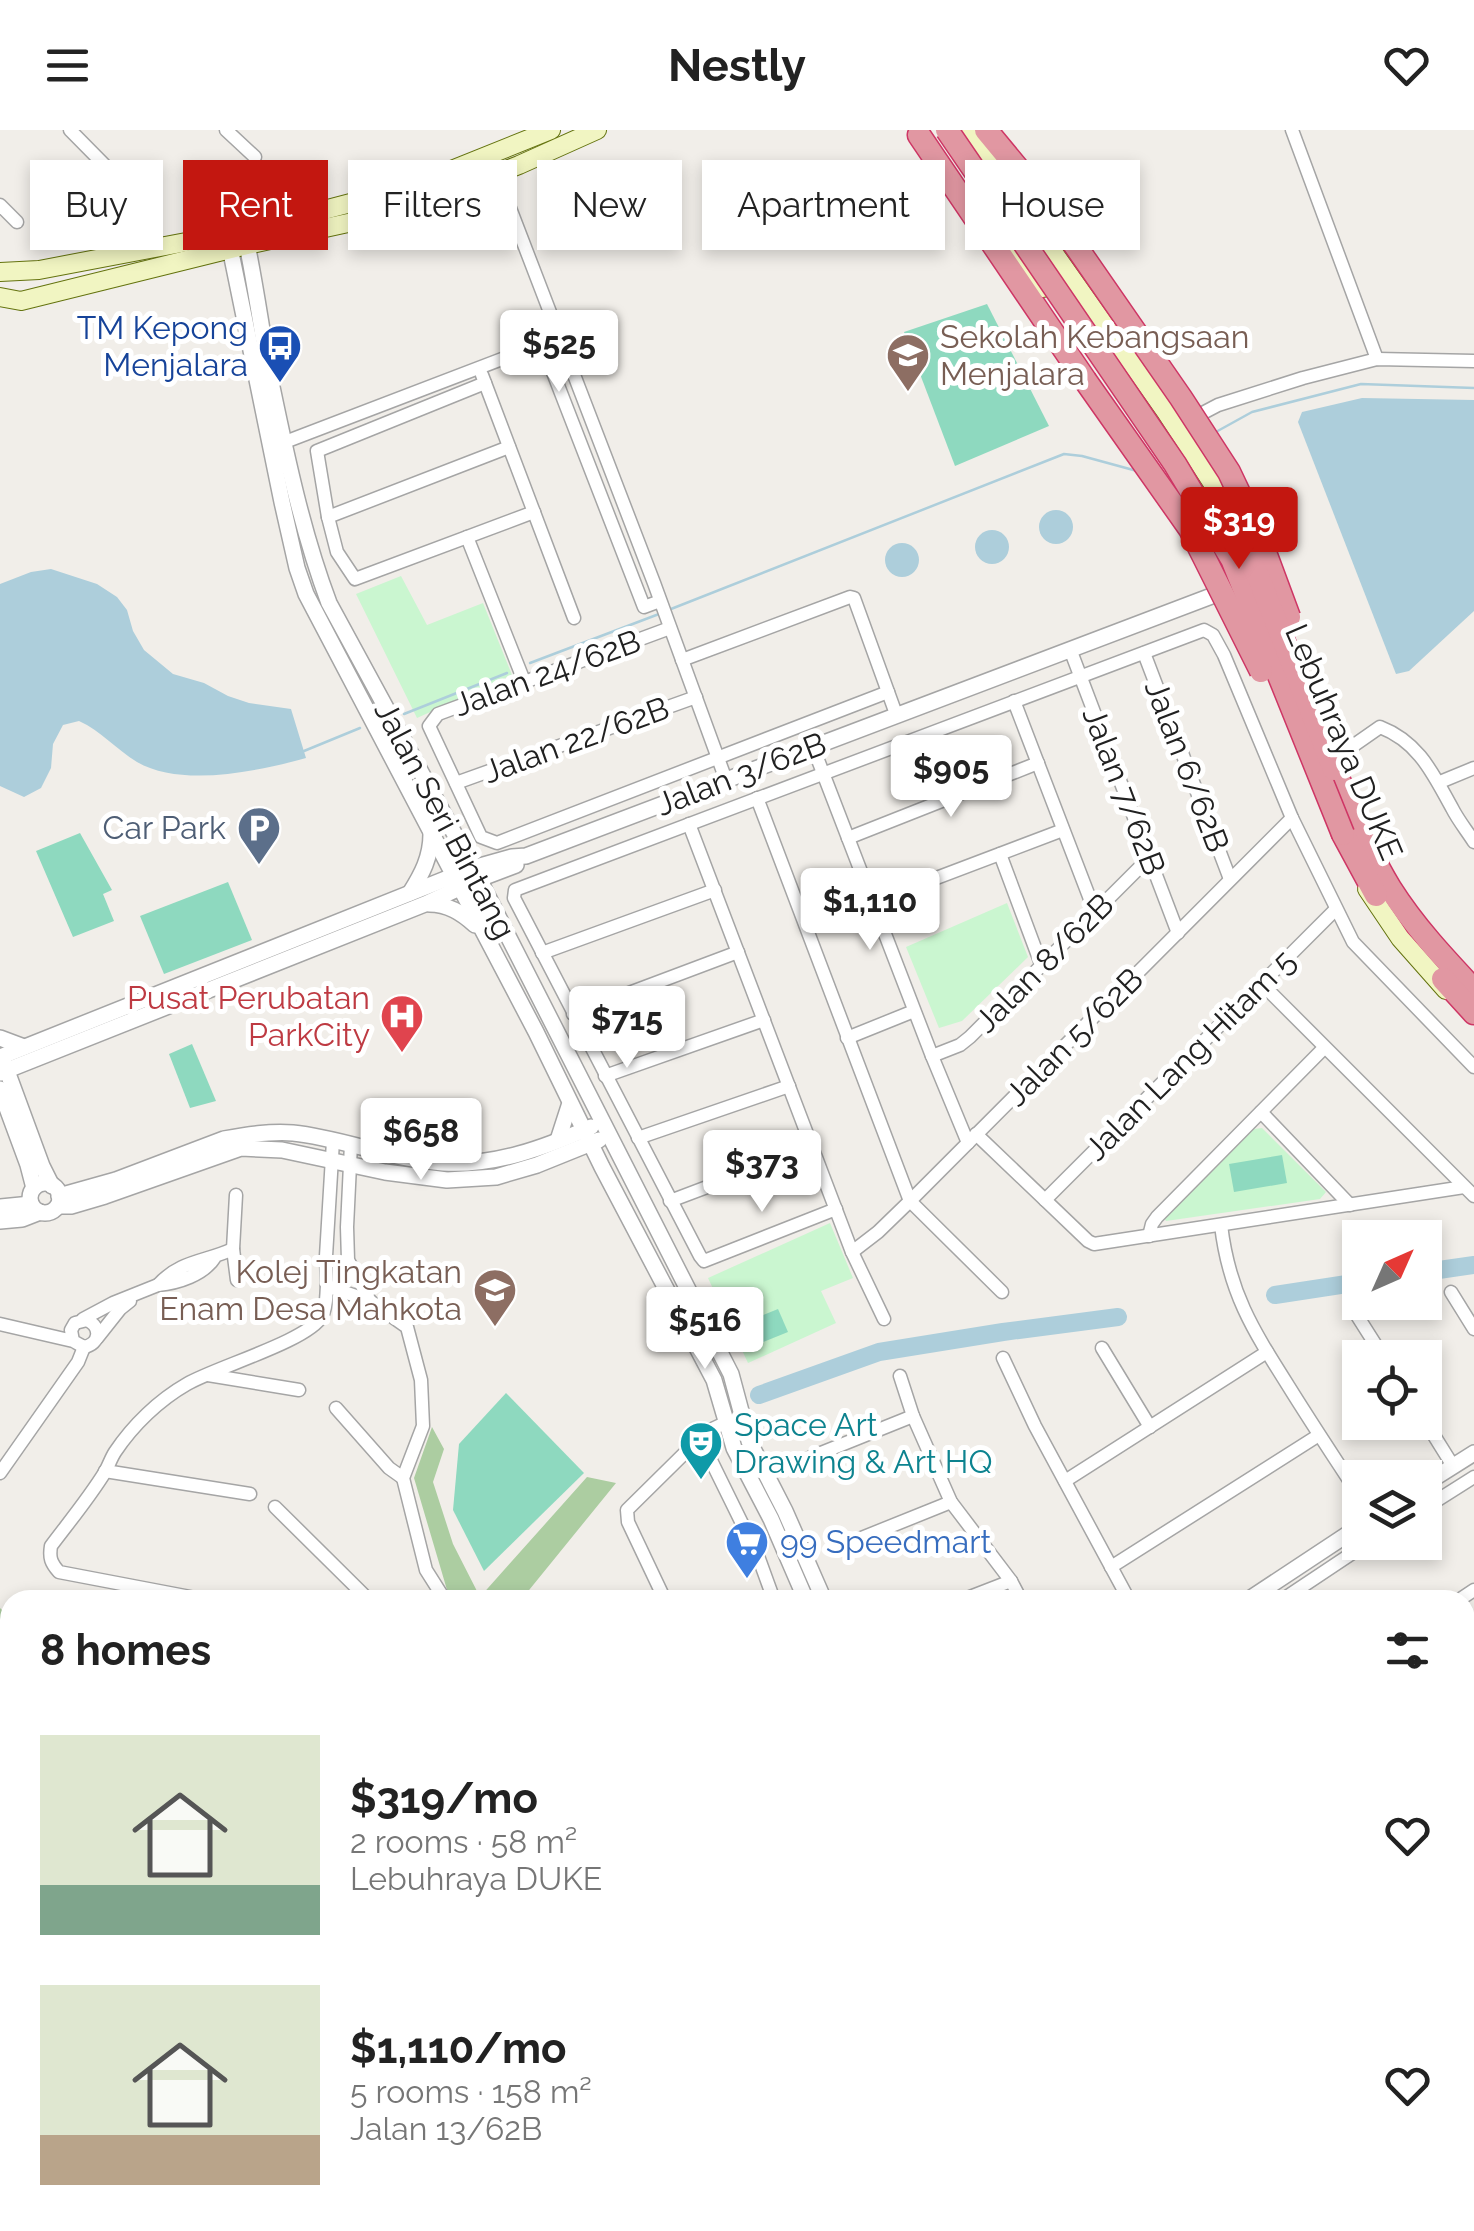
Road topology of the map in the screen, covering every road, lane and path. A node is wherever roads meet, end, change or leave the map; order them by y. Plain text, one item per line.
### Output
1 (70, 130) edge
2 (226, 130) edge
3 (551, 130) edge
4 (597, 130) edge
5 (948, 130) edge
6 (963, 130) edge
7 (986, 130) edge
8 (1292, 130) edge
9 (925, 132) edge
10 (255, 157) dead end
11 (100, 160) edge
12 (502, 160) edge
13 (509, 160) edge
14 (0, 204) edge
15 (17, 222) dead end
16 (517, 225) edge
17 (183, 248) edge
18 (201, 250) edge
19 (239, 250) edge
20 (239, 250) edge
21 (0, 272) edge
22 (0, 297) edge
23 (560, 337) junction
24 (542, 344) junction
25 (1378, 359) junction
26 (1474, 361) edge
27 (479, 368) junction
28 (485, 383) junction
29 (1166, 412) junction
30 (1199, 415) junction
31 (285, 442) junction
32 (1188, 444) junction
33 (509, 447) junction
34 (1215, 486) junction
35 (534, 512) junction
36 (328, 517) junction
37 (468, 537) junction
38 (1238, 586) junction
39 (660, 601) junction
40 (574, 618) dead end
41 (670, 628) junction
42 (1291, 644) junction
43 (1070, 649) junction
44 (1144, 653) junction
45 (682, 660) junction
46 (1080, 676) junction
47 (524, 681) junction
48 (888, 692) junction
49 (696, 697) junction
50 (1014, 701) junction
51 (896, 714) junction
52 (813, 747) junction
53 (717, 756) junction
54 (1336, 763) junction
55 (1038, 764) junction
56 (1474, 768) edge
57 (823, 773) junction
58 (726, 780) junction
59 (1440, 782) junction
60 (456, 783) junction
61 (757, 798) junction
62 (1292, 818) junction
63 (689, 824) junction
64 (1063, 830) junction
65 (431, 834) junction
66 (1342, 834) junction
67 (848, 838) junction
68 (1474, 842) edge
69 (1000, 854) junction
70 (1149, 858) junction
71 (476, 874) junction
72 (1230, 879) junction
73 (457, 882) junction
74 (714, 890) junction
75 (410, 894) junction
76 (874, 902) junction
77 (425, 904) junction
78 (1336, 910) junction
79 (1094, 912) junction
80 (483, 933) junction
81 (1178, 933) junction
82 (738, 952) junction
83 (542, 953) junction
84 (1041, 964) junction
85 (1474, 976) edge
86 (1262, 984) junction
87 (1474, 990) edge
88 (169, 997) junction
89 (914, 1011) junction
90 (573, 1014) junction
91 (1474, 1016) edge
92 (764, 1020) junction
93 (0, 1038) edge
94 (847, 1038) junction
95 (1324, 1048) junction
96 (30, 1052) junction
97 (932, 1056) junction
98 (2, 1062) edge
99 (1474, 1067) edge
100 (606, 1076) junction
101 (789, 1086) junction
102 (0, 1090) edge
103 (9, 1103) edge
104 (570, 1103) junction
105 (1261, 1112) junction
106 (605, 1129) junction
107 (588, 1136) junction
108 (638, 1138) junction
109 (972, 1139) junction
110 (334, 1141) junction
111 (351, 1144) junction
112 (563, 1146) junction
113 (813, 1147) junction
114 (332, 1161) junction
115 (350, 1165) junction
116 (602, 1166) junction
117 (1469, 1192) edge
118 (236, 1195) dead end
119 (57, 1196) junction
120 (910, 1200) junction
121 (1045, 1200) junction
122 (670, 1201) junction
123 (35, 1202) junction
124 (1350, 1205) junction
125 (0, 1207) edge
126 (836, 1209) junction
127 (329, 1217) junction
128 (348, 1218) junction
129 (0, 1221) edge
130 (1221, 1225) junction
131 (1149, 1236) junction
132 (233, 1249) junction
133 (852, 1252) junction
134 (237, 1280) dead end
135 (327, 1286) junction
136 (1002, 1292) dead end
137 (1451, 1292) dead end
138 (140, 1293) junction
139 (370, 1301) junction
140 (884, 1319) dead end
141 (79, 1321) junction
142 (0, 1324) edge
143 (1474, 1328) edge
144 (36, 1331) junction
145 (85, 1343) junction
146 (1102, 1348) dead end
147 (1267, 1352) junction
148 (1003, 1358) dead end
149 (204, 1374) junction
150 (900, 1376) dead end
151 (299, 1390) dead end
152 (735, 1390) junction
153 (336, 1408) dead end
154 (913, 1416) junction
155 (725, 1423) junction
156 (1150, 1427) junction
157 (1319, 1435) junction
158 (700, 1438) junction
159 (1437, 1440) edge
160 (1474, 1452) edge
161 (811, 1457) dead end
162 (1453, 1466) junction
163 (1342, 1470) edge
164 (105, 1471) junction
165 (0, 1473) edge
166 (1442, 1473) edge
167 (1474, 1477) edge
168 (403, 1478) junction
169 (1065, 1481) junction
170 (250, 1494) dead end
171 (1442, 1497) edge
172 (951, 1502) junction
173 (276, 1507) dead end
174 (1342, 1537) edge
175 (854, 1542) dead end
176 (1312, 1556) junction
177 (1342, 1560) edge
178 (1110, 1567) junction
179 (1293, 1571) junction
180 (1011, 1581) junction
181 (154, 1590) edge
182 (359, 1590) edge
183 (438, 1590) edge
184 (660, 1590) edge
185 (770, 1590) edge
186 (802, 1590) edge
187 (820, 1590) edge
188 (988, 1590) edge
189 (1016, 1590) edge
190 (1123, 1590) edge
191 (1257, 1590) edge
192 (1260, 1590) edge
193 (1277, 1590) edge
194 (1297, 1590) edge

1 - 11 street
2 - 10 street
3 - 12 main road
4 - 13 main road
5 - 66 highway, Lebuhraya DUKE, bridge
6 - 29 main road
6 - 54 highway, Lebuhraya DUKE, bridge
7 - 54 highway, bridge
8 - 25 street
9 - 38 main road, bridge
9 - 66 highway, bridge
14 - 15 street
16 - 23 street
17 - 21 main road
18 - 22 main road
19 - 31 street, Jalan Seri Bintang
20 - 65 street, Jalan Seri Bintang
23 - 24 street
23 - 39 street
24 - 27 street
24 - 39 street
25 - 26 street
25 - 30 street
27 - 28 street
27 - 31 street
28 - 33 street
28 - 36 street
29 - 30 street
29 - 32 main road
30 - 32 street
31 - 71 street, Jalan Seri Bintang
32 - 34 main road
33 - 35 street
33 - 36 street
34 - 38 main road
34 - 42 main road
35 - 37 street
35 - 40 street
36 - 37 street
37 - 47 street
38 - 42 main road
38 - 43 street, Jalan 3/62B
38 - 91 main road
39 - 41 street
41 - 45 street
41 - 47 street, Jalan 24/62B
42 - 54 main road
43 - 46 street, Jalan 7/62B
43 - 51 street, Jalan 3/62B
44 - 46 street, Jalan 3/62B
44 - 62 street, Jalan 3/62B
44 - 72 street, Jalan 6/62B
45 - 48 street
45 - 49 street
46 - 50 street, Jalan 3/62B
46 - 70 street, Jalan 7/62B
47 - 60 street, Jalan 24/62B
48 - 51 street
48 - 53 street, Jalan 3/62B
49 - 53 street
49 - 60 street, Jalan 22/62B
50 - 55 street
50 - 57 street, Jalan 3/62B
51 - 52 street, Jalan 3/62B
52 - 57 street
52 - 58 street, Jalan 3/62B
53 - 58 street
53 - 60 street, Jalan 3/62B
54 - 59 street
54 - 85 main road
54 - 87 highway, Lebuhraya DUKE
55 - 64 street
55 - 67 street
56 - 59 street
57 - 61 street, Jalan 3/62B
57 - 67 street
58 - 71 street, Jalan 3/62B
59 - 68 street
61 - 63 street, Jalan 3/62B
61 - 94 street
62 - 72 street, Jalan 5/62B
62 - 78 street
63 - 74 street
63 - 83 street, Jalan 3/62B
64 - 69 street
64 - 79 street
65 - 73 street, Jalan Seri Bintang
65 - 75 street
66 - 91 highway, Lebuhraya DUKE
67 - 76 street
69 - 76 street
69 - 84 street
70 - 79 street, Jalan 8/62B
70 - 81 street, Jalan 7/62B
71 - 73 street, Jalan 3/62B
71 - 106 street, Jalan Seri Bintang
72 - 81 street, Jalan 5/62B
73 - 75 street
73 - 77 street
73 - 80 street, Jalan Seri Bintang
74 - 82 street
74 - 83 street
75 - 88 street
76 - 89 street
77 - 80 street
77 - 88 street
78 - 86 street, Jalan Lang Hitam 5
78 - 99 street
79 - 84 street, Jalan 8/62B
80 - 104 street, Jalan Seri Bintang
81 - 109 street, Jalan 5/62B
82 - 90 street
82 - 92 street
83 - 90 street
84 - 97 street, Jalan 8/62B
86 - 95 street
86 - 121 street, Jalan Lang Hitam 5
88 - 96 street
89 - 94 street
89 - 97 street
90 - 100 street
92 - 100 street
92 - 101 street
93 - 96 street
94 - 120 street
95 - 105 street
95 - 117 street
96 - 98 street
96 - 103 street
97 - 109 street
98 - 103 street
100 - 108 street
101 - 108 street
101 - 113 street
102 - 103 street
103 - 119 street
103 - 123 street
104 - 107 street, Jalan Seri Bintang
104 - 112 street
105 - 124 street
105 - 131 street
106 - 107 street
106 - 152 street, Jalan Seri Bintang
107 - 112 street
107 - 116 street, Jalan Seri Bintang
108 - 122 street
109 - 120 street, Jalan 5/62B
109 - 121 street
110 - 111 street
110 - 114 street
110 - 119 street
111 - 112 street
111 - 115 street
112 - 115 street
112 - 116 street
113 - 122 street
113 - 126 street
114 - 115 street
114 - 119 street
114 - 127 street
115 - 128 street
116 - 155 street, Jalan Seri Bintang
117 - 124 street
118 - 132 street
119 - 123 street
119 - 123 street
120 - 133 street, Jalan 5/62B
120 - 136 street
121 - 131 street
122 - 126 street
123 - 125 street
123 - 129 street
124 - 130 street
126 - 133 street
127 - 128 street
127 - 135 street
128 - 139 street
130 - 131 street
130 - 147 street
132 - 134 street
132 - 138 street
133 - 140 street
135 - 139 street
135 - 149 street
137 - 143 street
138 - 141 street
138 - 145 street
139 - 168 street
141 - 144 street
141 - 145 street
141 - 145 street
142 - 144 street
144 - 145 street
145 - 165 street
146 - 156 street
147 - 156 street
147 - 157 street
148 - 169 street
149 - 151 street
149 - 164 street
150 - 154 street
152 - 155 street
152 - 187 street, Jalan Seri Bintang
153 - 168 street
154 - 161 street
154 - 172 street
155 - 158 street
155 - 186 street, Jalan Seri Bintang
156 - 169 street
157 - 163 street
157 - 178 street
158 - 184 street
158 - 185 street
159 - 162 street
160 - 162 street
162 - 166 street
164 - 170 street
164 - 181 street
167 - 171 street
168 - 183 street
169 - 178 street
172 - 175 street
172 - 180 street
173 - 182 street
174 - 176 street
176 - 179 street
176 - 191 street
177 - 194 street
178 - 190 street
179 - 192 street
179 - 193 street
180 - 188 street
180 - 189 street

